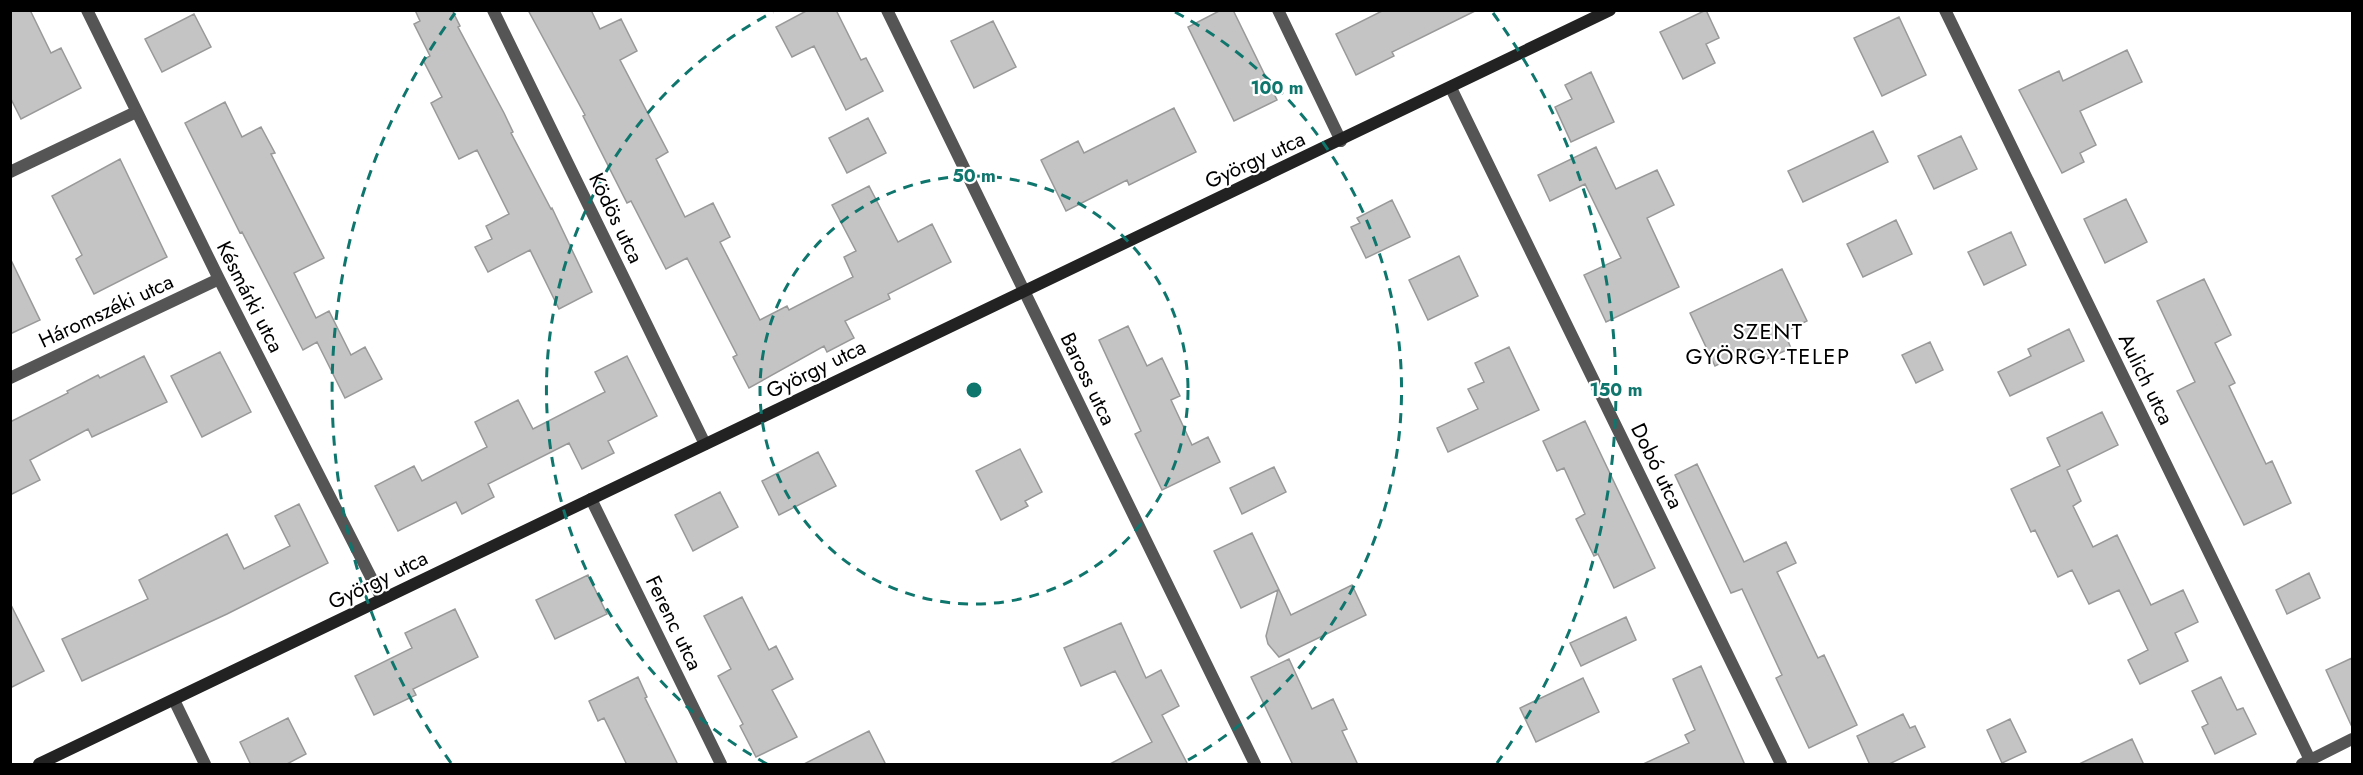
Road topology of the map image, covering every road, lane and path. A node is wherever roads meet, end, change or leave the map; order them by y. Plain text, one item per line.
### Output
1 (87, 10) edge
2 (493, 10) edge
3 (887, 10) edge
4 (1278, 10) edge
5 (1610, 10) edge
6 (1945, 10) edge
7 (1451, 88) junction
8 (136, 111) junction
9 (1341, 141) junction
10 (10, 172) edge
11 (219, 279) junction
12 (1024, 291) junction
13 (10, 378) edge
14 (705, 444) junction
15 (591, 499) junction
16 (382, 599) junction
17 (174, 700) junction
18 (2352, 739) edge
19 (2308, 763) edge
20 (39, 765) edge
21 (205, 765) edge
22 (721, 765) edge
23 (1255, 765) edge
24 (1781, 765) edge

1 - 8 street, Késmárki utca
2 - 14 street, Ködös utca
3 - 12 street, Baross utca
4 - 9 street
5 - 7 street, György utca
6 - 19 street, Aulich utca
7 - 9 street, György utca
7 - 24 street, Dobó utca
8 - 10 street
8 - 11 street, Késmárki utca
9 - 12 street, György utca
11 - 13 street, Háromszéki utca
11 - 16 street, Késmárki utca
12 - 14 street, György utca
12 - 23 street, Baross utca
14 - 15 street, György utca
15 - 16 street, György utca
15 - 22 street, Ferenc utca
16 - 17 street, György utca
17 - 20 street, György utca
17 - 21 street
18 - 19 street

